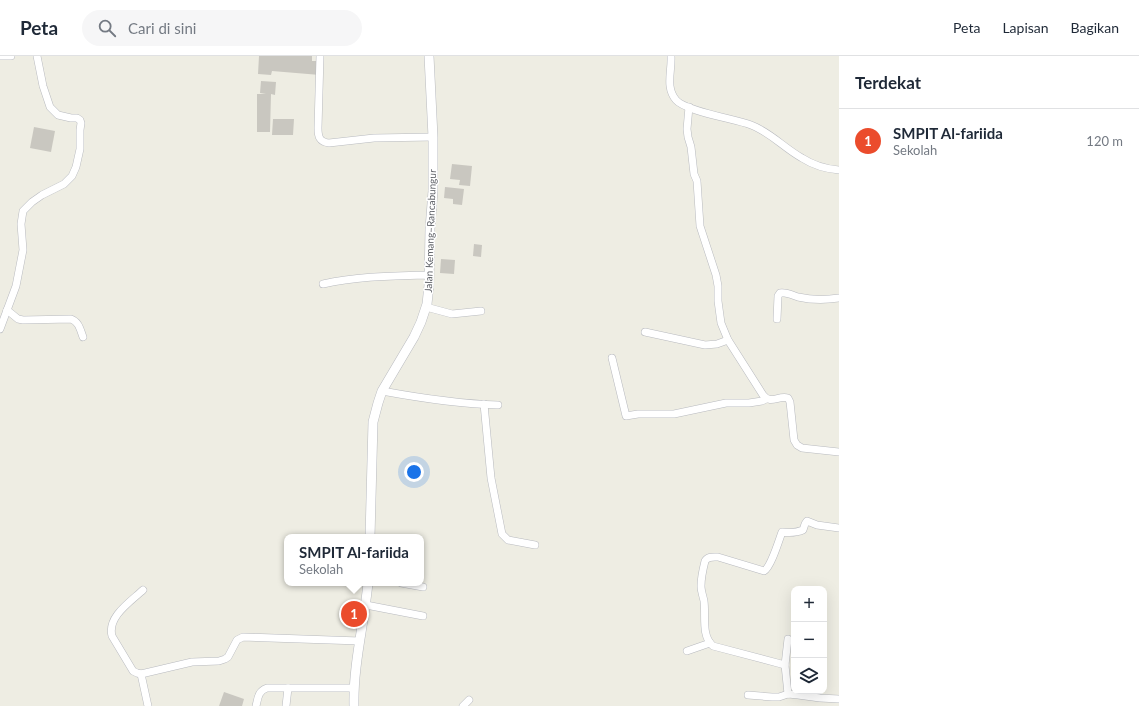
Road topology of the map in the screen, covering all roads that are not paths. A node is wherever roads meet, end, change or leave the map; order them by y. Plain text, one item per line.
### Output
1 (0, 56) edge
2 (11, 56) edge
3 (37, 56) edge
4 (320, 56) edge
5 (429, 56) edge
6 (671, 56) edge
7 (689, 107) junction
8 (433, 137) junction
9 (839, 170) edge
10 (429, 275) junction
11 (323, 284) dead end
12 (839, 298) edge
13 (426, 307) junction
14 (7, 310) junction
15 (481, 311) dead end
16 (777, 319) dead end
17 (0, 329) edge
18 (644, 332) dead end
19 (83, 336) dead end
20 (728, 340) junction
21 (612, 358) dead end
22 (382, 391) junction
23 (766, 399) junction
24 (484, 404) junction
25 (498, 405) dead end
26 (839, 452) edge
27 (839, 528) edge
28 (370, 534) edge
29 (535, 545) dead end
30 (368, 586) edge
31 (418, 586) edge
32 (423, 587) dead end
33 (143, 590) dead end
34 (366, 605) junction
35 (423, 616) dead end
36 (788, 639) dead end
37 (360, 641) junction
38 (710, 643) junction
39 (687, 651) dead end
40 (785, 665) junction
41 (141, 674) junction
42 (288, 688) junction
43 (354, 688) junction
44 (788, 694) junction
45 (748, 695) dead end
46 (839, 699) edge
47 (469, 700) dead end
48 (148, 706) edge
49 (256, 706) edge
50 (286, 706) edge
51 (354, 706) edge
52 (463, 706) edge

1 - 2 street
3 - 14 street
4 - 8 street
5 - 8 street, Jalan Kemang–Rancabungur
6 - 7 street
7 - 9 street
7 - 20 street
8 - 10 street, Jalan Kemang–Rancabungur
10 - 11 street
10 - 13 street, Jalan Kemang–Rancabungur
12 - 16 street
13 - 15 street
13 - 22 street, Jalan Kemang–Rancabungur
14 - 17 street
14 - 19 street
18 - 20 street
20 - 23 street
21 - 23 street
22 - 24 street
22 - 28 street, Jalan Kemang–Rancabungur
23 - 26 street
24 - 25 street
24 - 29 street
27 - 38 street
30 - 34 street
31 - 32 street
33 - 41 street
34 - 35 street
34 - 37 street
36 - 40 street
37 - 41 street
37 - 43 street
38 - 39 street
38 - 40 street
40 - 44 street
41 - 48 street
42 - 43 street
42 - 49 street
42 - 50 street
43 - 51 street
44 - 45 street
44 - 46 street
47 - 52 street

